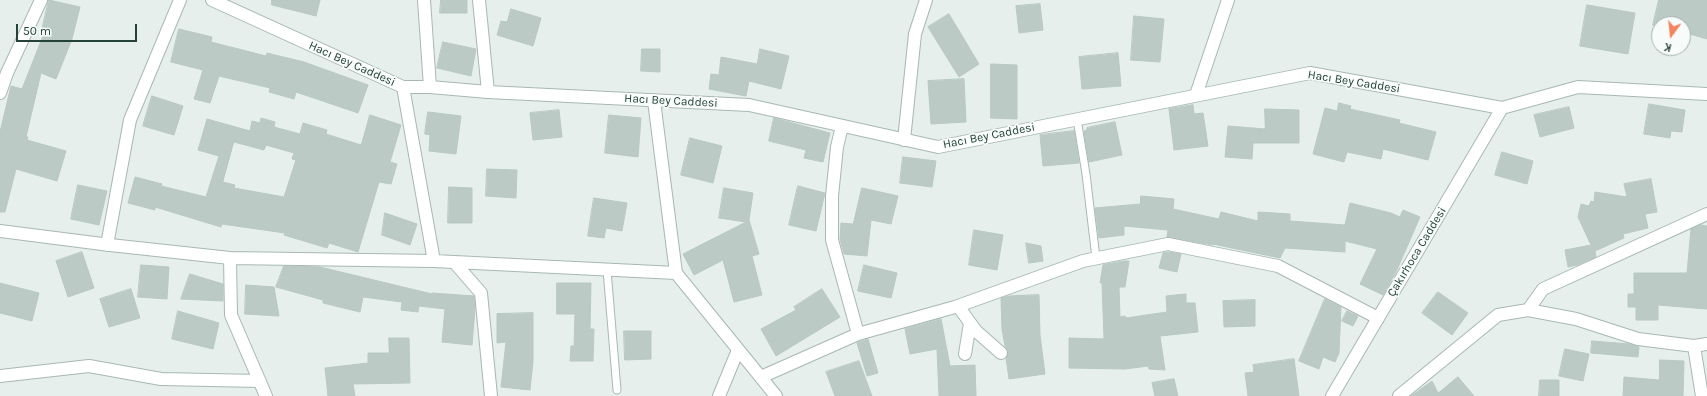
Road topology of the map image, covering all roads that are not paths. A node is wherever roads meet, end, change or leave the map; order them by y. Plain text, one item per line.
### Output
1 (41, 0) edge
2 (180, 0) edge
3 (212, 0) edge
4 (424, 0) edge
5 (479, 0) edge
6 (926, 0) edge
7 (1228, 0) edge
8 (403, 87) junction
9 (430, 87) junction
10 (488, 92) junction
11 (0, 93) edge
12 (1707, 94) edge
13 (1196, 95) junction
14 (654, 101) junction
15 (1502, 108) junction
16 (1077, 119) junction
17 (842, 126) junction
18 (904, 140) junction
19 (1707, 214) edge
20 (0, 231) edge
21 (107, 245) junction
22 (230, 258) junction
23 (1096, 258) junction
24 (434, 261) junction
25 (454, 262) junction
26 (607, 270) junction
27 (676, 273) junction
28 (958, 306) junction
29 (1528, 310) junction
30 (1378, 318) junction
31 (970, 323) junction
32 (858, 334) junction
33 (1707, 344) edge
34 (1694, 346) junction
35 (738, 350) junction
36 (965, 354) dead end
37 (1002, 354) dead end
38 (0, 376) edge
39 (761, 377) junction
40 (260, 381) junction
41 (617, 390) dead end
42 (266, 396) edge
43 (491, 396) edge
44 (718, 396) edge
45 (776, 396) edge
46 (1332, 396) edge
47 (1399, 396) edge
48 (1702, 396) edge

1 - 11 street
2 - 21 street
3 - 8 street, Hacı Bey Caddesi
4 - 9 street
5 - 10 street
6 - 18 street
7 - 13 street
8 - 9 street, Hacı Bey Caddesi
8 - 24 street
9 - 10 street, Hacı Bey Caddesi
10 - 14 street, Hacı Bey Caddesi
12 - 15 street, Hacı Bey Caddesi
13 - 15 street, Hacı Bey Caddesi
13 - 16 street, Hacı Bey Caddesi
14 - 17 street, Hacı Bey Caddesi
14 - 27 street
15 - 30 street, Çakırhoca Caddesi
16 - 18 street, Hacı Bey Caddesi
16 - 23 lane
17 - 18 street, Hacı Bey Caddesi
17 - 32 street
19 - 29 street
20 - 21 street
21 - 22 street
22 - 24 street
22 - 40 street
23 - 28 street
23 - 30 street
24 - 25 street
25 - 26 street
25 - 43 street
26 - 27 street
26 - 41 lane
27 - 35 street
28 - 31 street
28 - 32 street
29 - 34 street
29 - 47 street
30 - 46 street, Çakırhoca Caddesi
31 - 36 street
31 - 37 street
32 - 39 street
33 - 34 street
34 - 48 street
35 - 39 street
35 - 44 street
38 - 40 street
39 - 45 street
40 - 42 street

